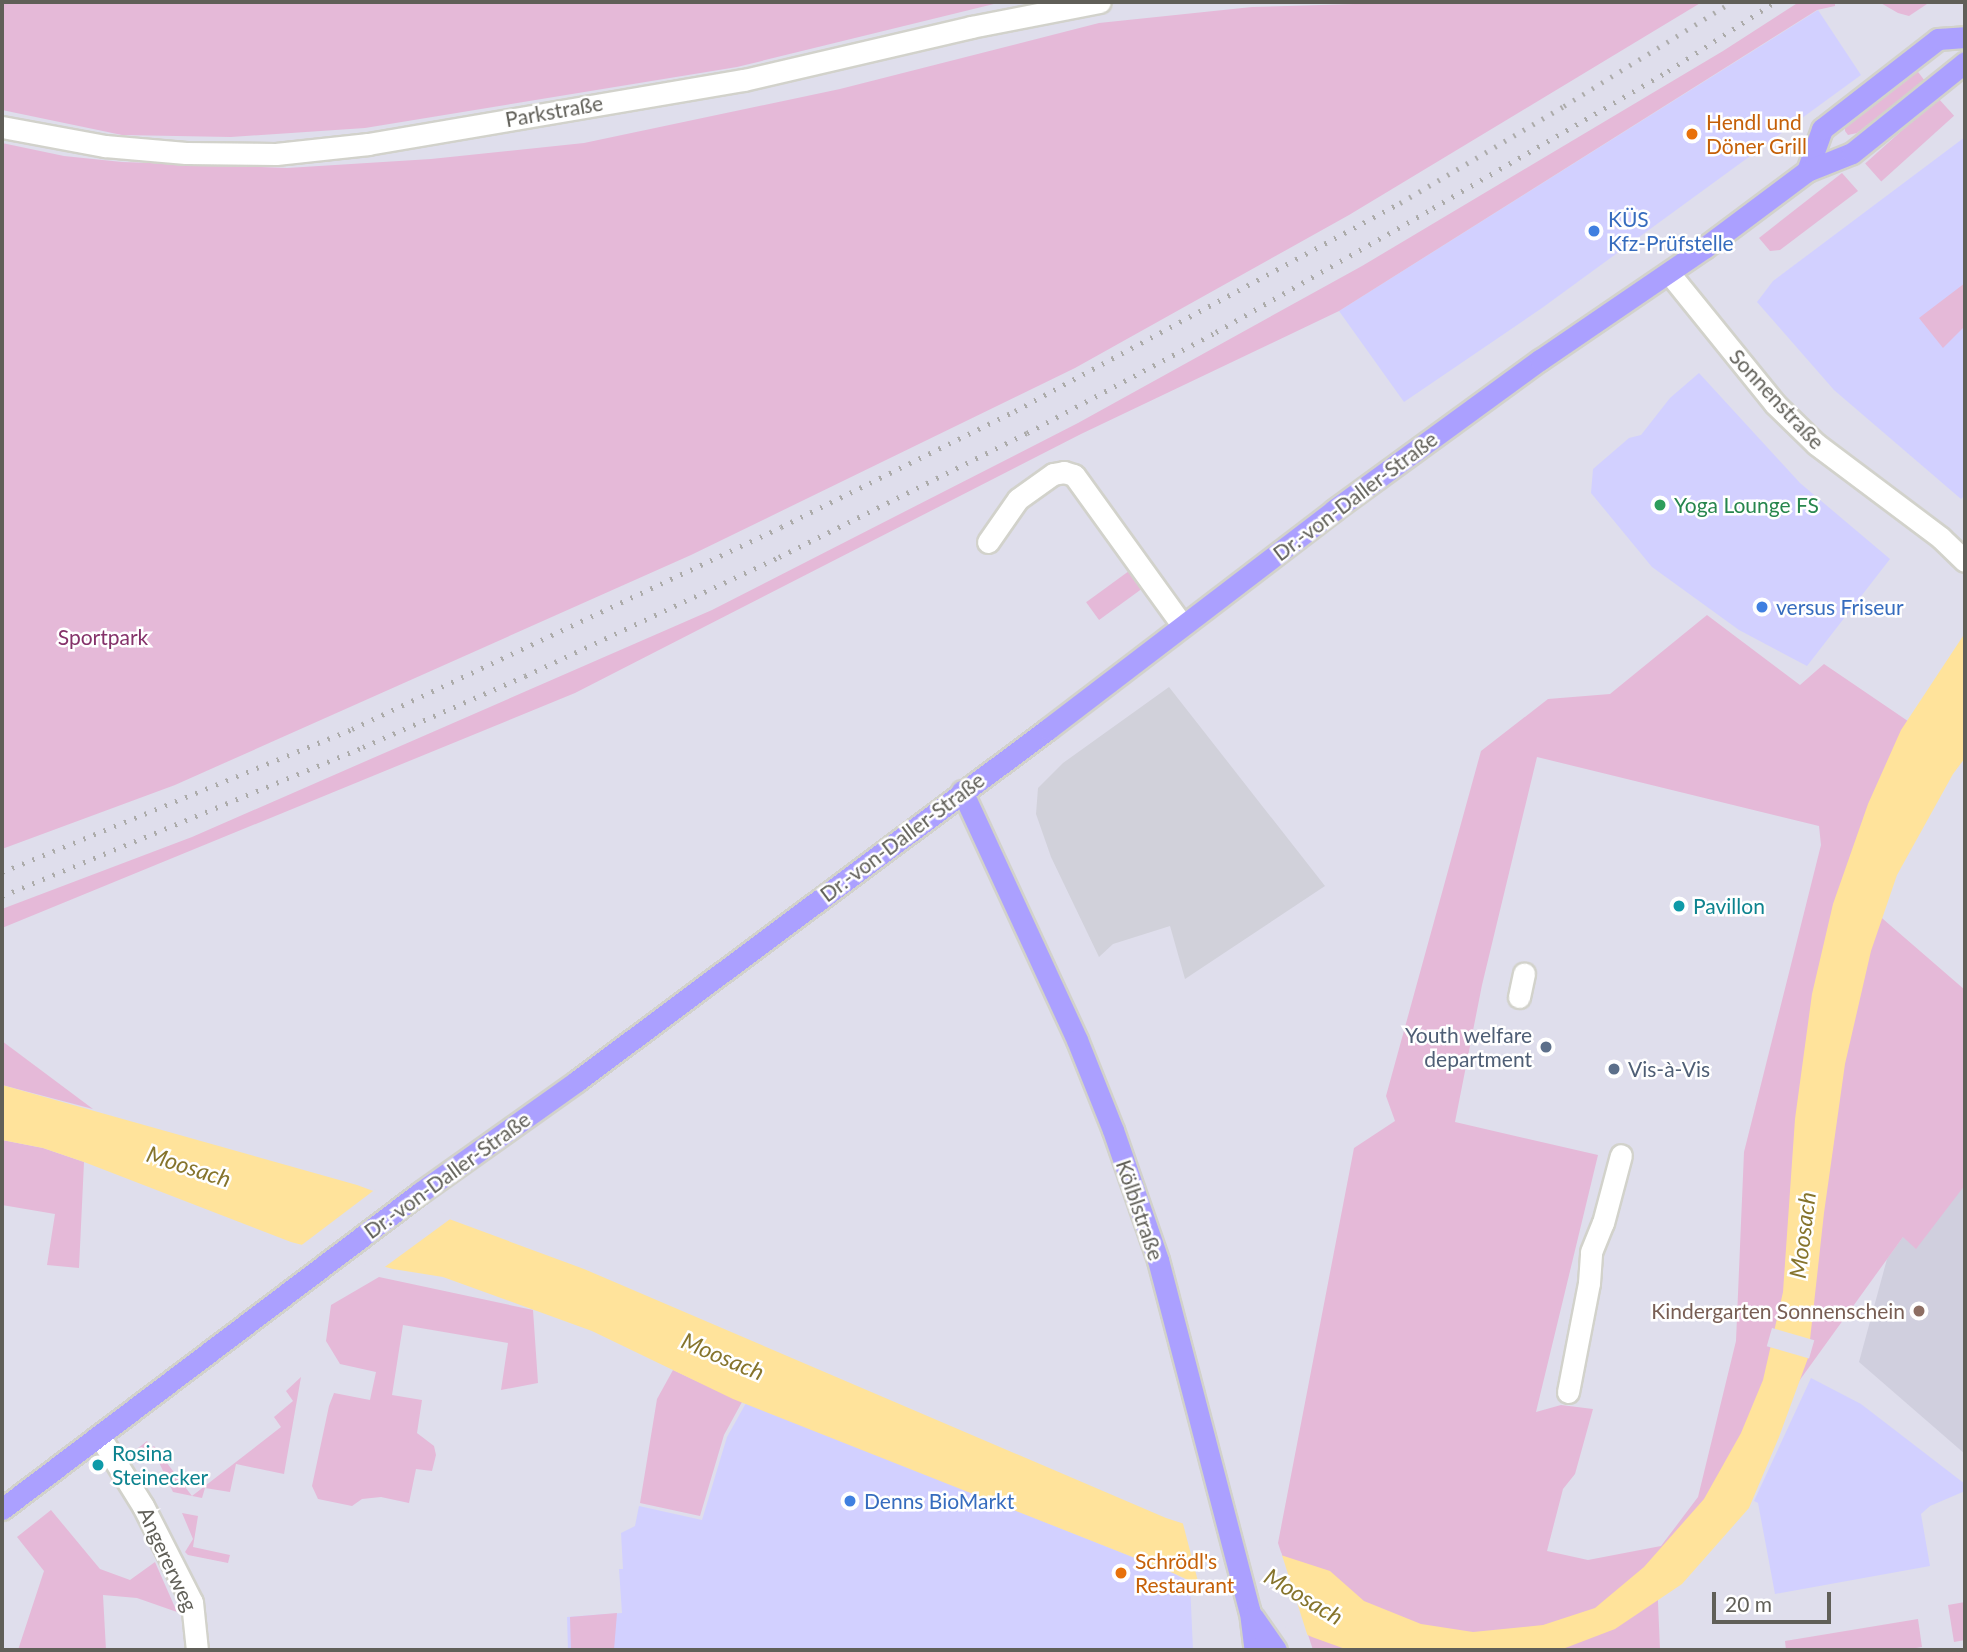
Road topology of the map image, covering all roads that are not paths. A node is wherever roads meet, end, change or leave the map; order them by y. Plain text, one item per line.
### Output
1 (1101, 2) edge
2 (1965, 37) edge
3 (1965, 62) edge
4 (2, 127) edge
5 (1807, 171) junction
6 (1669, 273) junction
7 (988, 542) dead end
8 (1965, 561) edge
9 (1182, 625) junction
10 (962, 791) junction
11 (1524, 974) dead end
12 (1519, 997) dead end
13 (1620, 1155) dead end
14 (1568, 1392) dead end
15 (100, 1437) junction
16 (2, 1509) edge
17 (1250, 1612) junction
18 (197, 1650) edge
19 (1255, 1650) edge
20 (1276, 1650) edge

1 - 4 street, Parkstraße
2 - 5 main road
3 - 5 main road, Dr.-von-Daller-Straße
5 - 6 main road, Dr.-von-Daller-Straße
6 - 8 street, Sonnenstraße
6 - 9 main road, Dr.-von-Daller-Straße
7 - 9 street
9 - 10 main road, Dr.-von-Daller-Straße
10 - 15 main road, Dr.-von-Daller-Straße
10 - 17 main road, Kölblstraße
11 - 12 street
13 - 14 street
15 - 16 main road, Dr.-von-Daller-Straße
15 - 18 street, Angererweg
17 - 19 main road, Kölblstraße
17 - 20 main road

